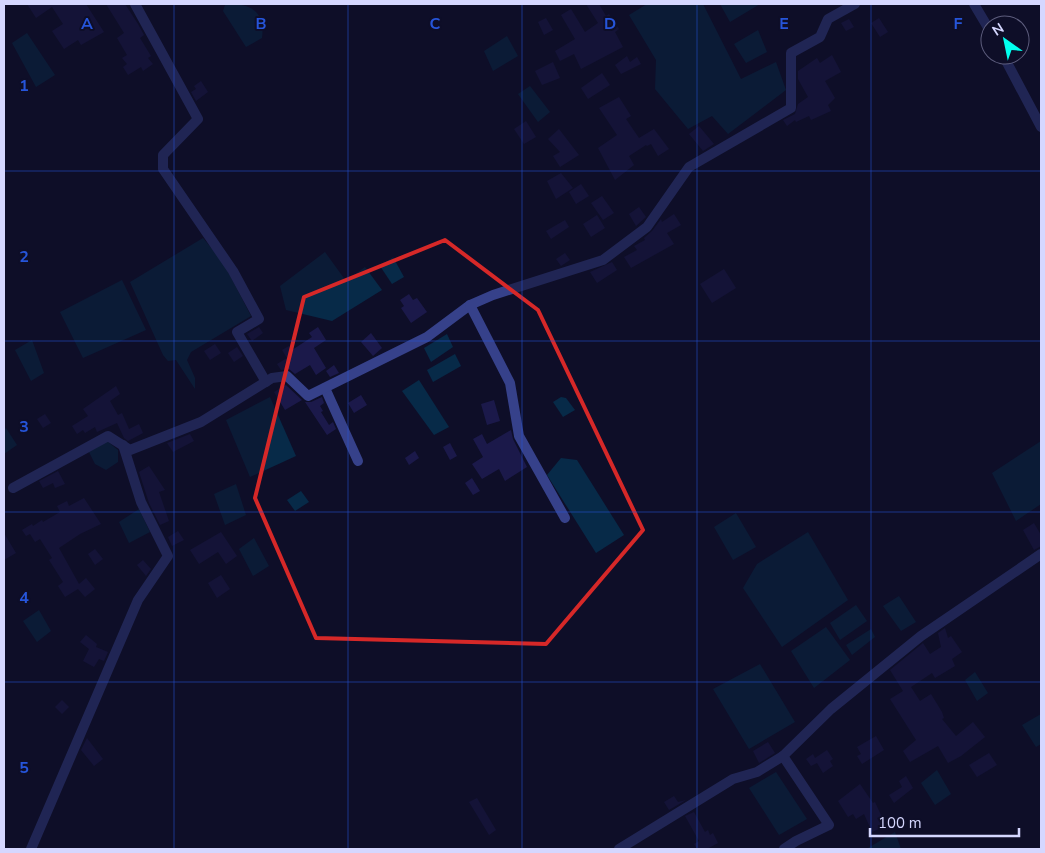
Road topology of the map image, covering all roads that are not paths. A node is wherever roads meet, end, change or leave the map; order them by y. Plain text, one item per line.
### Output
1 (135, 4) edge
2 (856, 4) edge
3 (974, 4) edge
4 (980, 15) edge
5 (1008, 65) edge
6 (1041, 127) edge
7 (470, 305) junction
8 (266, 382) junction
9 (325, 388) junction
10 (122, 445) junction
11 (358, 461) dead end
12 (13, 488) dead end
13 (565, 518) dead end
14 (1041, 554) edge
15 (783, 756) junction
16 (31, 849) edge
17 (619, 849) edge
18 (784, 849) edge

1 - 8 street
2 - 7 street
3 - 4 street
5 - 6 street
7 - 9 street
7 - 13 street
8 - 9 street
8 - 10 street
9 - 11 street
10 - 12 street
10 - 16 street
14 - 15 street
15 - 17 street
15 - 18 street

